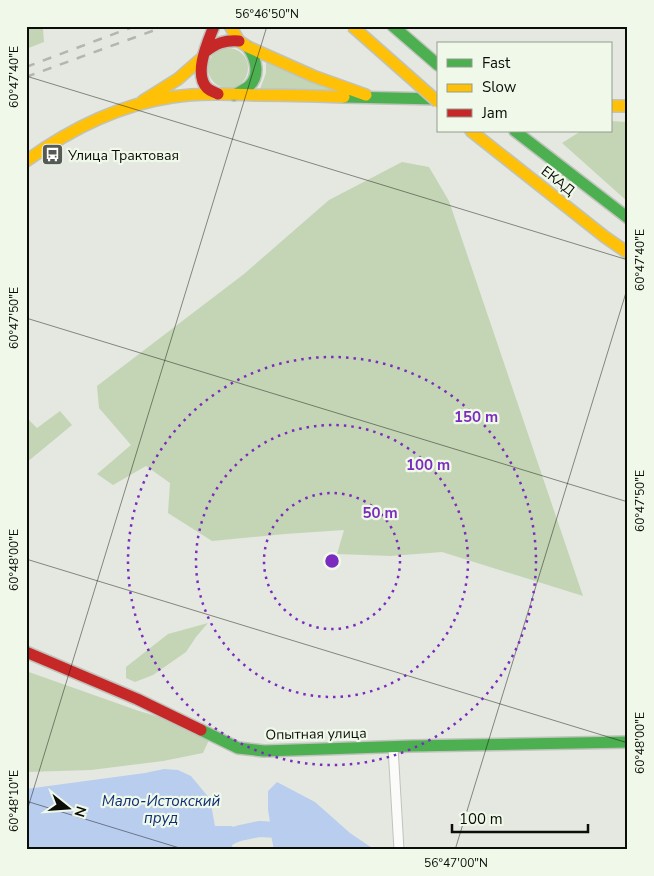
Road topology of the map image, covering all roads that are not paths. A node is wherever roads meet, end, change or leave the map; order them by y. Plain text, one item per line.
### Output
1 (214, 26) edge
2 (230, 26) edge
3 (352, 26) edge
4 (393, 26) edge
5 (243, 44) junction
6 (204, 55) junction
7 (437, 64) edge
8 (222, 94) junction
9 (234, 95) junction
10 (372, 97) junction
11 (437, 100) edge
12 (437, 101) edge
13 (135, 106) junction
14 (612, 106) edge
15 (628, 106) edge
16 (472, 132) edge
17 (516, 132) edge
18 (26, 161) edge
19 (628, 218) edge
20 (628, 253) edge
21 (26, 652) edge
22 (628, 742) edge
23 (393, 747) junction
24 (399, 850) edge

1 - 6 main road
2 - 5 main road
3 - 11 main road, bridge
4 - 7 main road
5 - 6 main road
5 - 9 main road
5 - 10 main road
6 - 8 main road
6 - 13 main road
8 - 9 main road
8 - 13 main road
9 - 10 main road
10 - 12 main road
13 - 18 main road
14 - 15 main road
16 - 20 main road, ЕКАД
17 - 19 main road, ЕКАД
21 - 23 main road, Опытная улица
22 - 23 main road, Опытная улица
23 - 24 street

